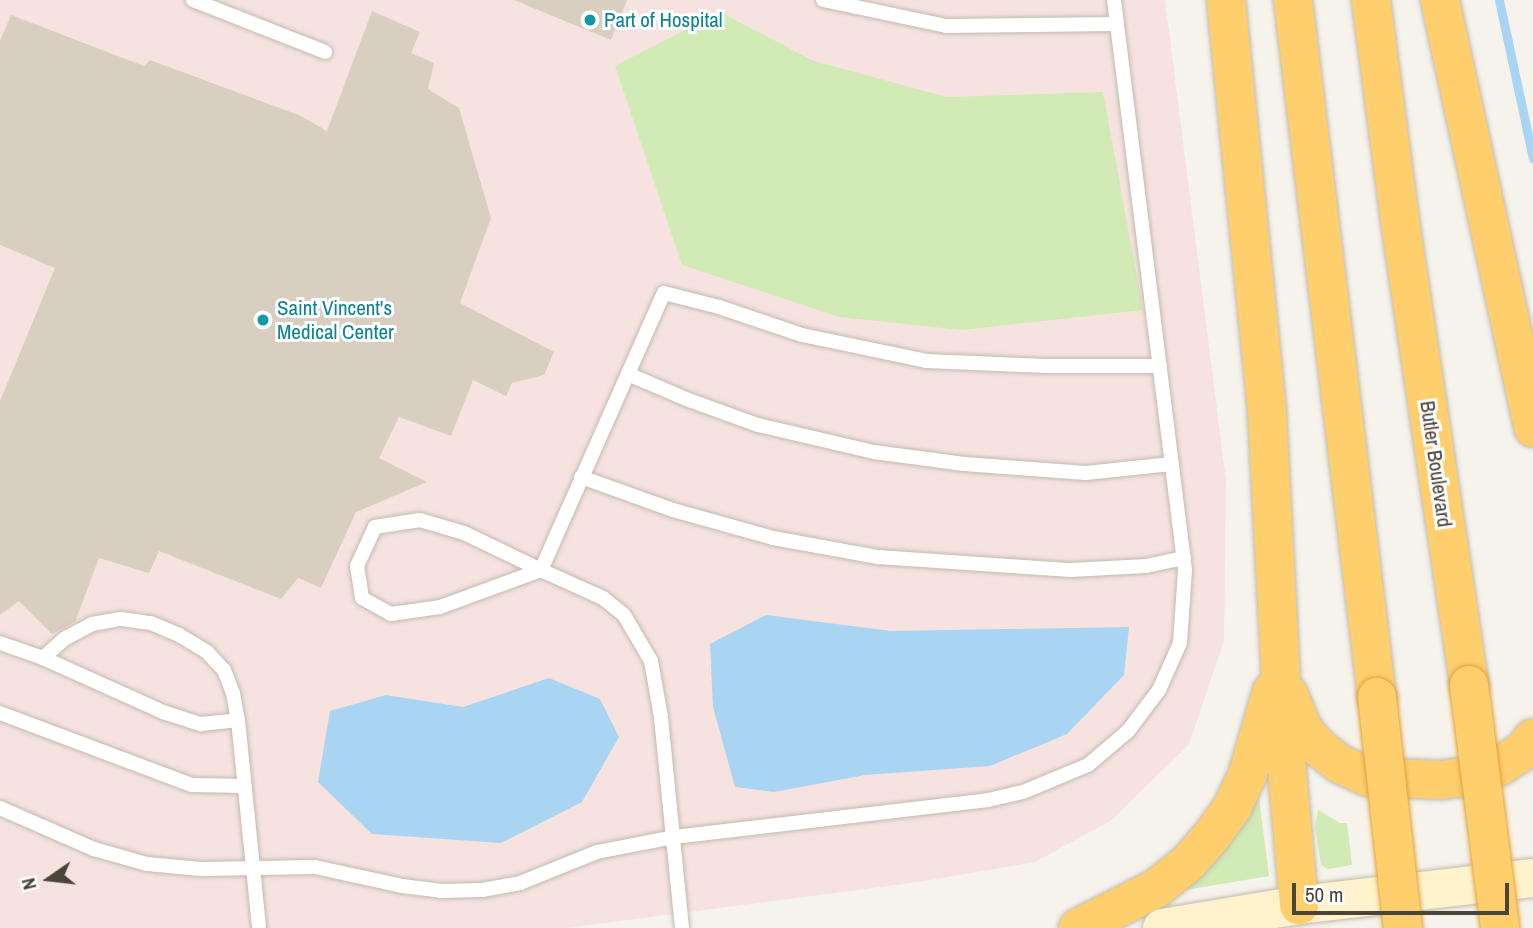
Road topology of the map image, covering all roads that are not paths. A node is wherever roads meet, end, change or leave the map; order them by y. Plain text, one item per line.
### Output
1 (192, 0) edge
2 (823, 0) edge
3 (1114, 0) edge
4 (1226, 0) edge
5 (1293, 0) edge
6 (1371, 0) edge
7 (1440, 0) edge
8 (1117, 24) junction
9 (325, 52) dead end
10 (1160, 366) junction
11 (628, 374) junction
12 (1533, 428) edge
13 (1172, 464) junction
14 (581, 477) junction
15 (1184, 558) junction
16 (541, 570) junction
17 (0, 643) edge
18 (1279, 648) junction
19 (43, 658) junction
20 (0, 713) edge
21 (238, 720) junction
22 (1533, 738) edge
23 (244, 786) junction
24 (0, 808) edge
25 (674, 837) junction
26 (252, 868) junction
27 (1533, 878) edge
28 (1299, 917) edge
29 (259, 928) edge
30 (682, 928) edge
31 (1077, 928) edge
32 (1162, 928) edge
33 (1403, 928) edge
34 (1500, 928) edge

1 - 9 lane
2 - 8 lane
3 - 8 lane
4 - 18 highway
5 - 33 highway, bridge
6 - 34 highway, Butler Boulevard, bridge
7 - 12 highway
8 - 10 lane
10 - 11 lane
10 - 13 lane
11 - 13 lane
11 - 14 lane
13 - 15 lane
14 - 15 lane
14 - 16 lane
15 - 25 lane
16 - 16 lane
16 - 25 lane
17 - 19 lane
18 - 22 highway
18 - 28 highway
18 - 31 highway
19 - 21 lane
19 - 21 lane
20 - 23 lane
21 - 23 lane
23 - 26 lane
24 - 26 lane
25 - 26 lane
25 - 30 lane
26 - 29 lane
27 - 28 main road
28 - 32 main road

